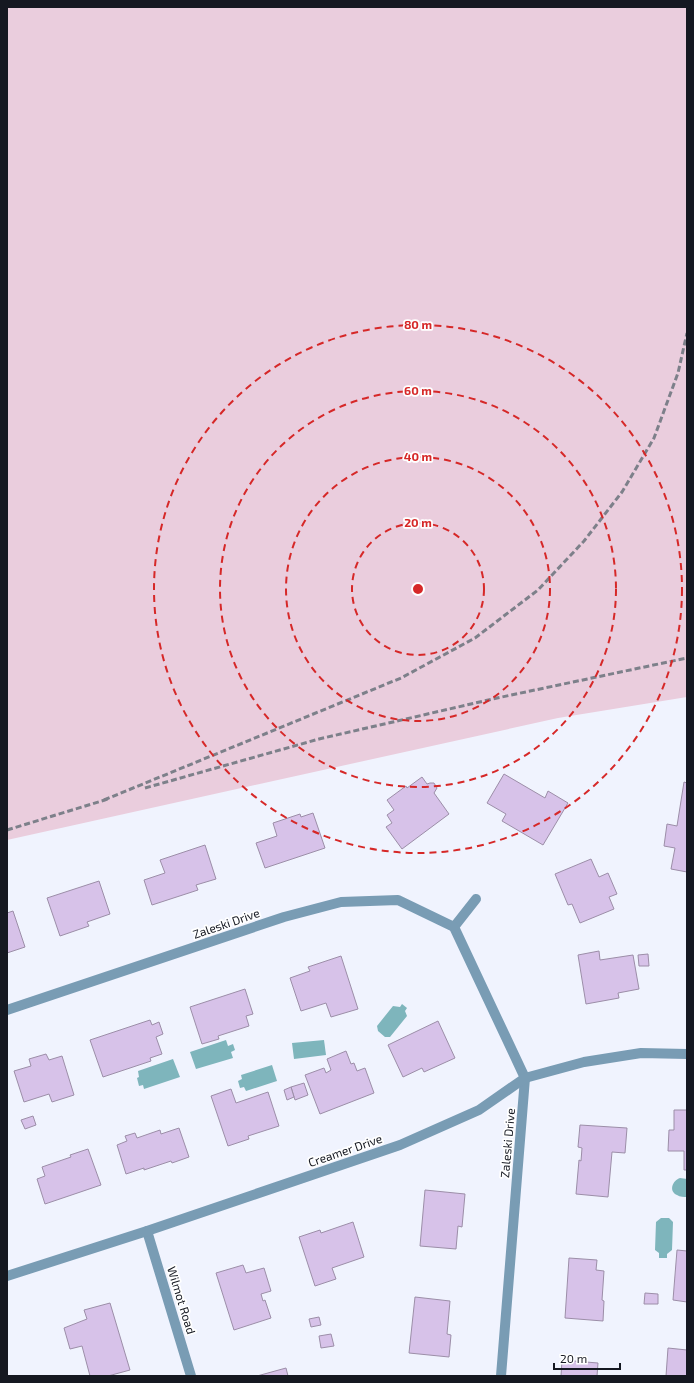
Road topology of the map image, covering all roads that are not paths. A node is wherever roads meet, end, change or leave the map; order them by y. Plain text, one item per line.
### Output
1 (476, 899) dead end
2 (454, 927) junction
3 (7, 1010) edge
4 (687, 1054) edge
5 (525, 1078) junction
6 (148, 1231) junction
7 (7, 1276) edge
8 (192, 1376) edge
9 (501, 1376) edge

1 - 2 street
2 - 3 street, Zaleski Drive
2 - 5 street, Zaleski Drive
4 - 5 street, Creamer Drive
5 - 6 street, Creamer Drive
5 - 9 street, Zaleski Drive
6 - 7 street, Creamer Drive
6 - 8 street, Wilmot Road

